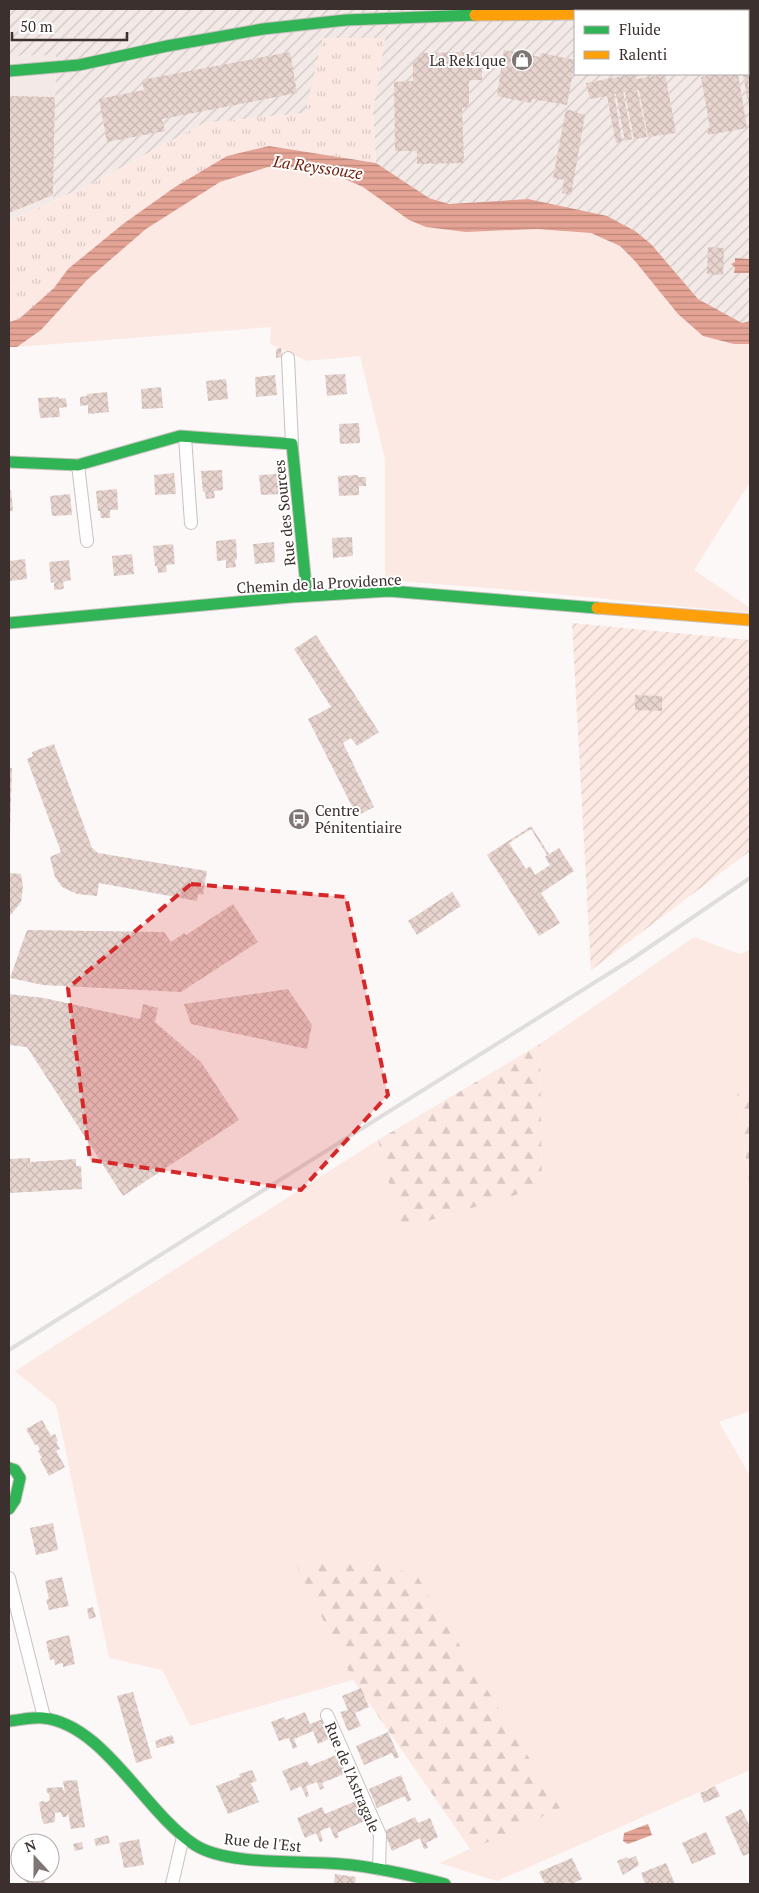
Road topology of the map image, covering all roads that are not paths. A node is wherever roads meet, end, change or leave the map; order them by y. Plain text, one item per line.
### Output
1 (574, 14) edge
2 (9, 71) edge
3 (288, 358) dead end
4 (185, 437) junction
5 (292, 444) junction
6 (9, 462) edge
7 (78, 465) junction
8 (191, 523) dead end
9 (87, 541) dead end
10 (307, 596) junction
11 (750, 620) edge
12 (9, 623) edge
13 (9, 1468) edge
14 (9, 1509) edge
15 (9, 1578) edge
16 (327, 1715) dead end
17 (44, 1717) junction
18 (9, 1721) edge
19 (183, 1837) junction
20 (379, 1869) junction
21 (172, 1884) edge
22 (445, 1884) edge

1 - 2 street
3 - 5 street
4 - 5 street, Rue des Sources
4 - 7 street, Rue des Sources
4 - 8 street
5 - 10 street, Rue des Sources
6 - 7 street, Rue des Sources
7 - 9 street
10 - 11 street, Chemin de la Providence
10 - 12 street, Chemin de la Providence
13 - 14 street
15 - 17 street
16 - 20 street, Rue de l'Astragale
17 - 18 street, Rue de l'Est
17 - 19 street, Rue de l'Est
19 - 20 street, Rue de l'Est
19 - 21 street
20 - 22 street, Rue de l'Est

